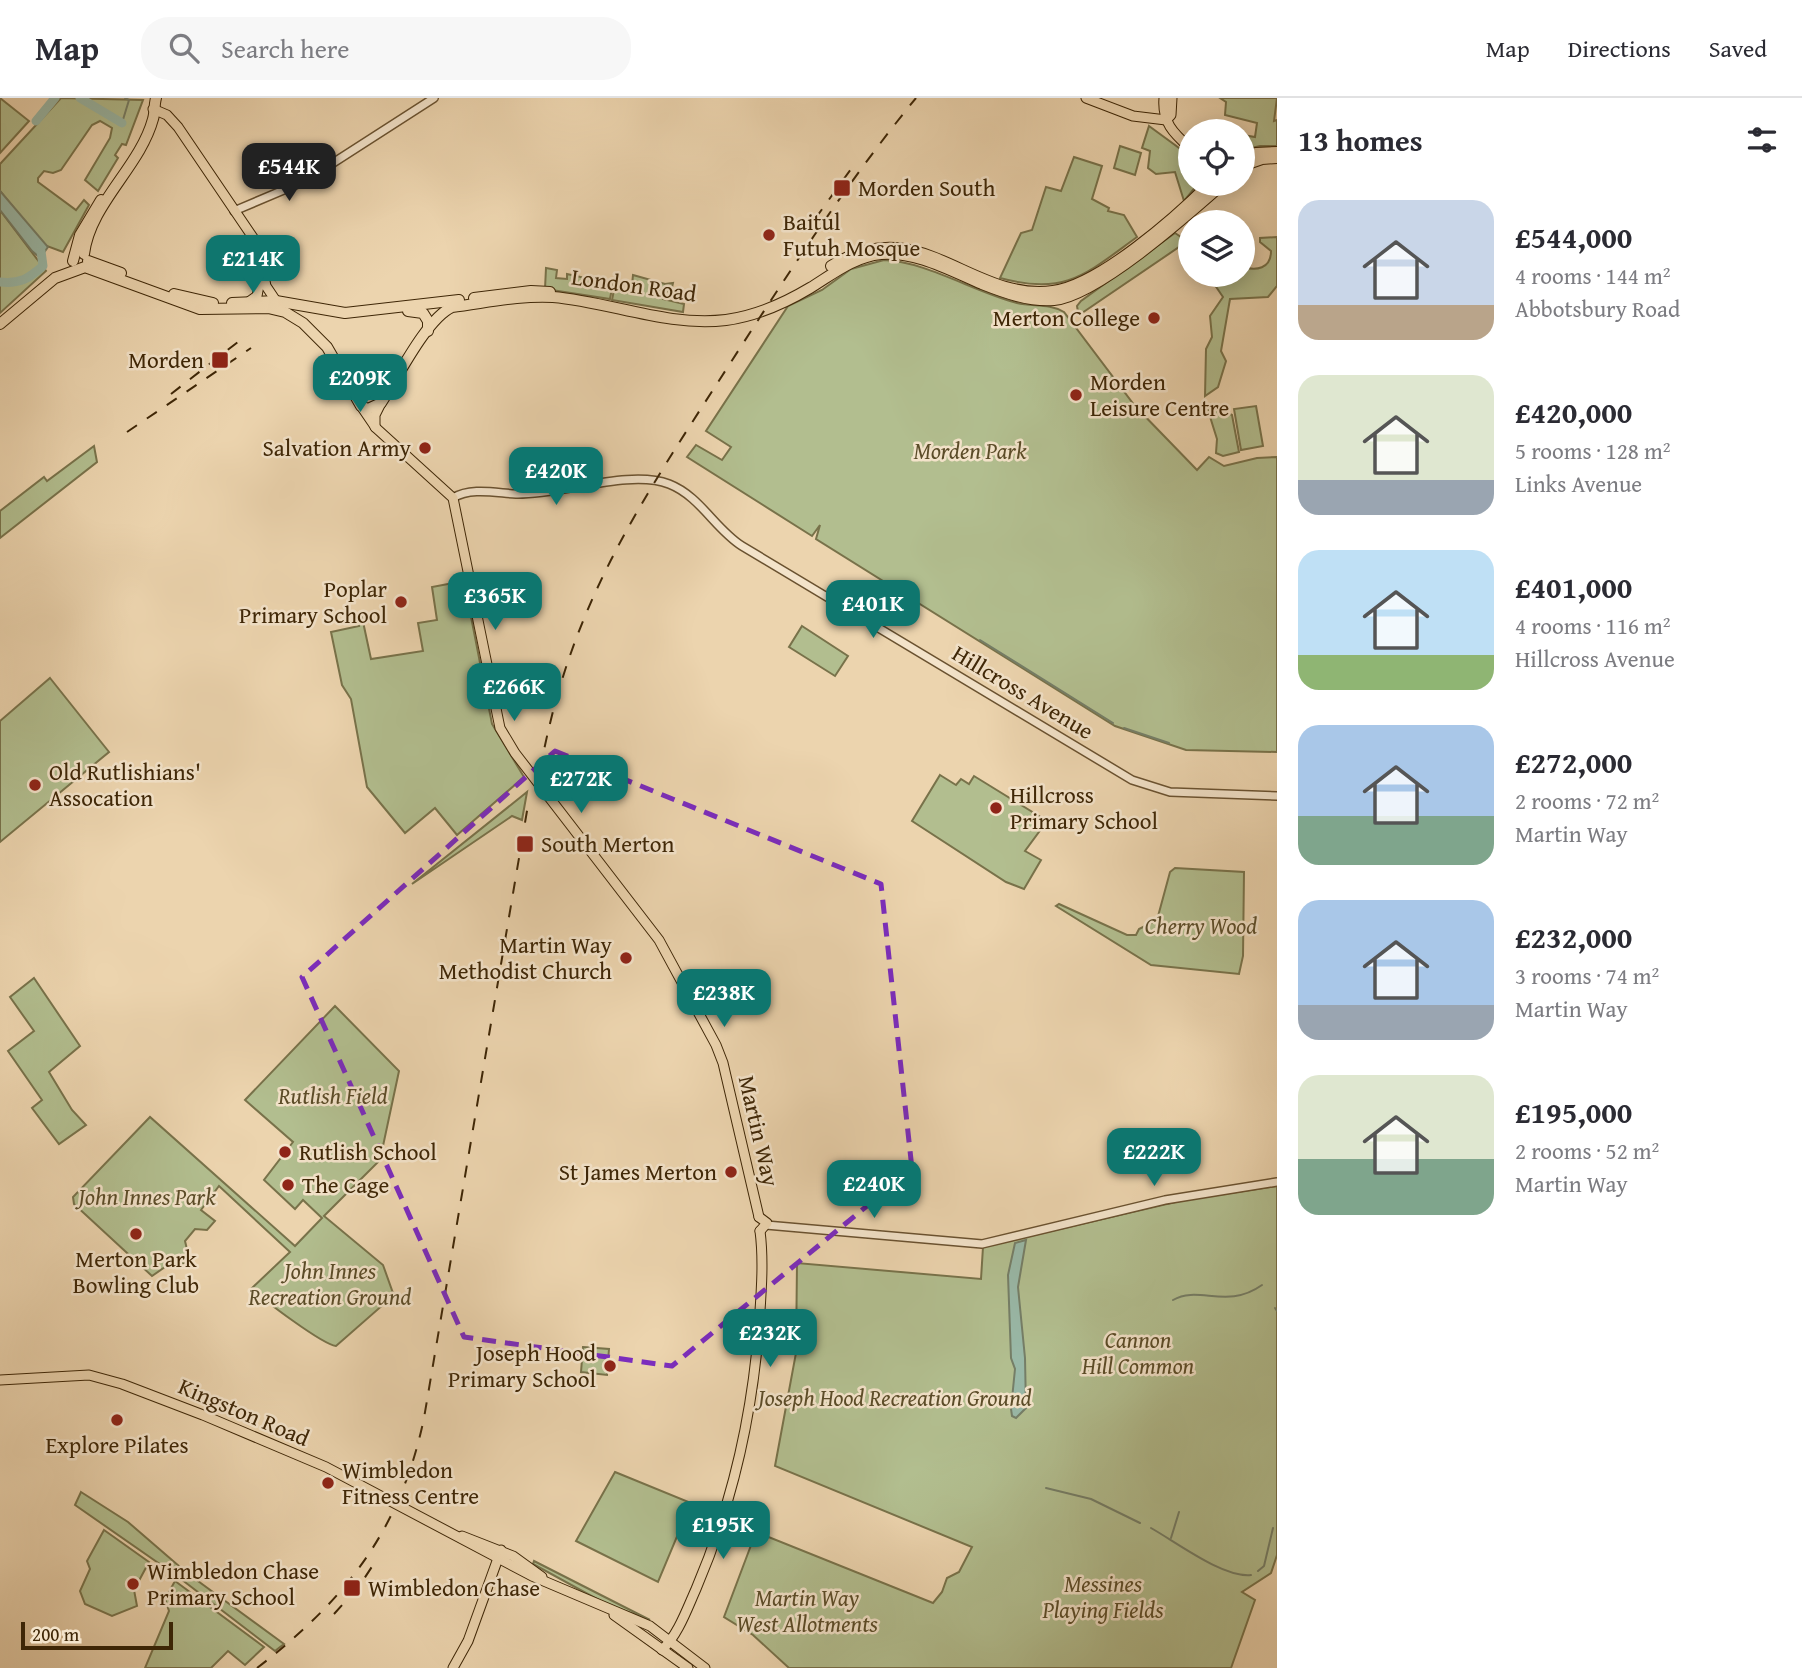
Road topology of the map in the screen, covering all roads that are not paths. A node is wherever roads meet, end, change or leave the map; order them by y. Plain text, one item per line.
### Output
1 (156, 98) edge
2 (434, 98) edge
3 (1086, 98) edge
4 (1172, 98) edge
5 (1164, 101) edge
6 (153, 109) junction
7 (1150, 119) junction
8 (1166, 120) junction
9 (1178, 136) edge
10 (1277, 152) edge
11 (1255, 153) edge
12 (1277, 158) edge
13 (1255, 161) edge
14 (1196, 196) edge
15 (1208, 196) edge
16 (234, 211) junction
17 (81, 261) junction
18 (262, 272) junction
19 (260, 287) junction
20 (250, 301) junction
21 (272, 304) junction
22 (322, 311) junction
23 (379, 311) junction
24 (0, 324) edge
25 (312, 331) junction
26 (428, 331) junction
27 (381, 404) junction
28 (361, 406) junction
29 (375, 427) junction
30 (453, 498) junction
31 (1277, 796) edge
32 (1277, 1182) edge
33 (763, 1228) junction
34 (0, 1380) edge
35 (500, 1554) junction
36 (517, 1568) junction
37 (491, 1577) junction
38 (543, 1578) junction
39 (607, 1610) junction
40 (670, 1640) junction
41 (662, 1650) junction
42 (453, 1668) edge
43 (690, 1668) edge
44 (705, 1668) edge

1 - 6 highway
2 - 16 street
3 - 7 main road
4 - 8 main road
5 - 7 main road
5 - 8 main road
6 - 16 main road
6 - 17 highway
7 - 8 main road
8 - 9 main road
10 - 11 highway
12 - 13 highway
14 - 23 highway, London Road
15 - 26 highway, London Road
16 - 18 main road
17 - 20 highway, London Road
17 - 21 highway, London Road
17 - 24 highway
18 - 19 main road
18 - 21 main road
19 - 20 main road
19 - 21 main road
20 - 21 highway, London Road
21 - 22 highway, London Road
21 - 25 highway, London Road
22 - 23 highway, London Road
22 - 25 highway
23 - 26 highway
25 - 28 highway, London Road
26 - 27 highway
27 - 28 highway
27 - 29 main road
28 - 29 main road
29 - 30 main road
30 - 31 street, Hillcross Avenue
30 - 33 main road, Martin Way
32 - 33 street
33 - 40 main road
34 - 35 main road, Kingston Road
35 - 36 main road
35 - 37 main road
35 - 38 main road
36 - 37 main road
36 - 38 main road
37 - 42 main road
38 - 39 main road
39 - 40 main road
39 - 41 main road
40 - 41 main road
40 - 43 main road
40 - 44 main road
41 - 43 main road

